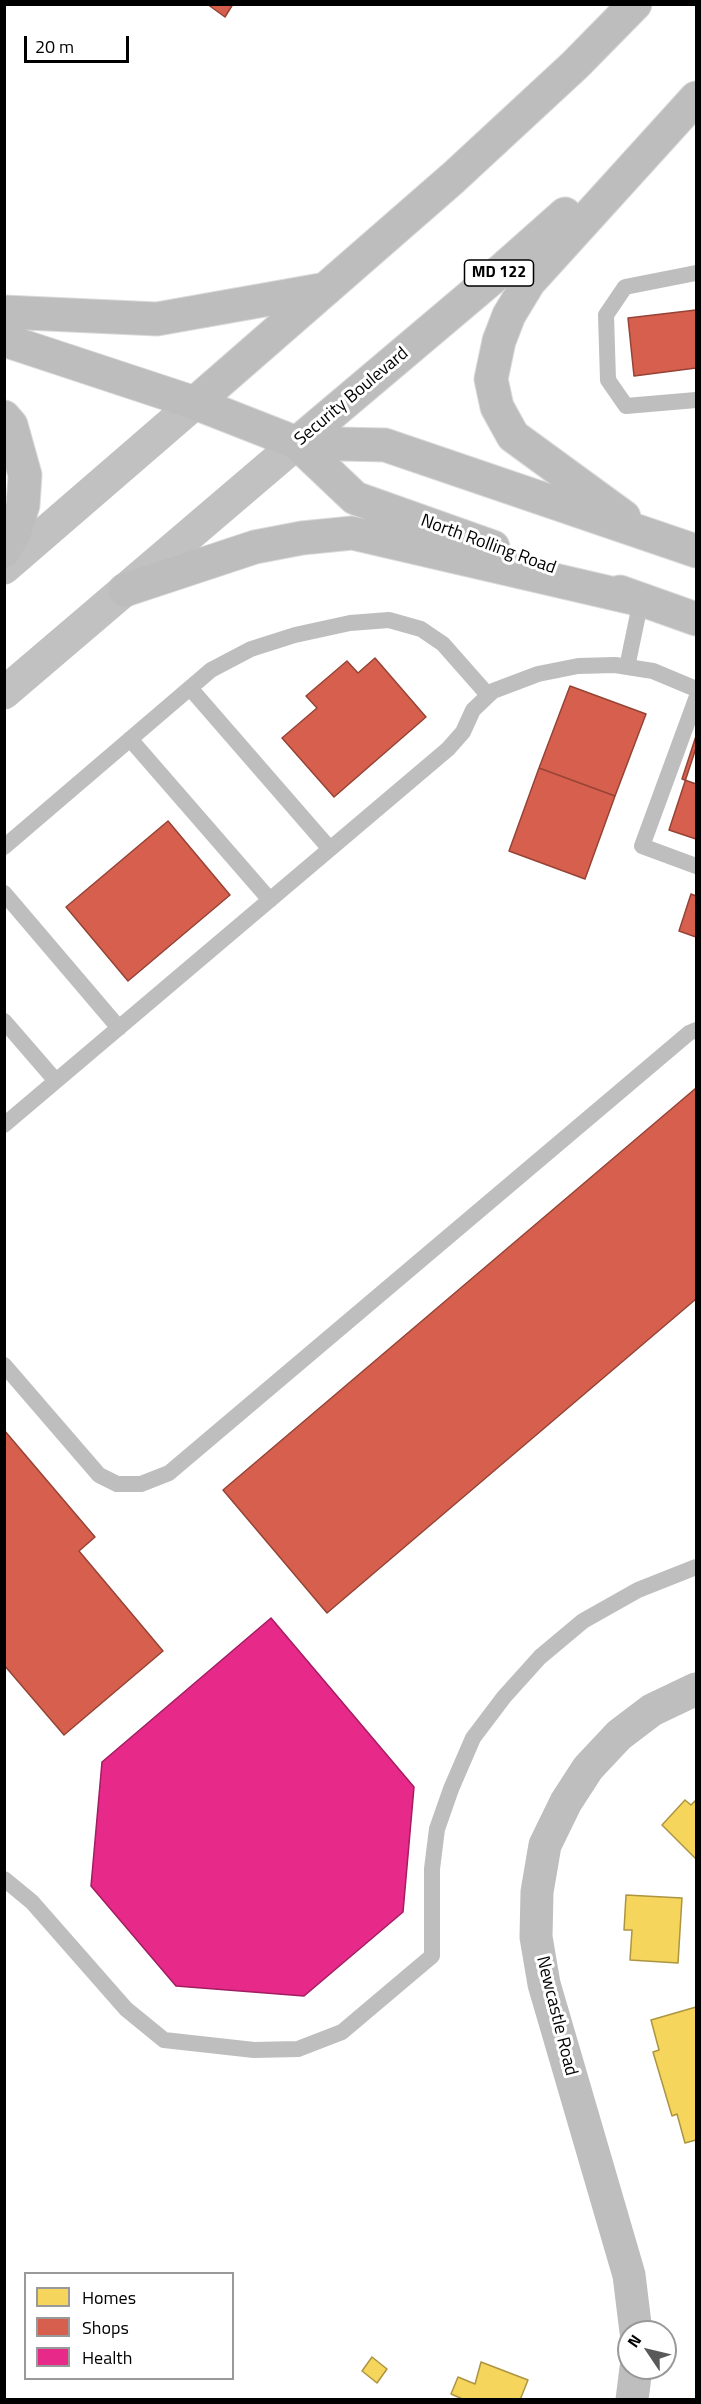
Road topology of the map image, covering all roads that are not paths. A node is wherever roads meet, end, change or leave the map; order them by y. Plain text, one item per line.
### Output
1 (635, 4) edge
2 (696, 98) edge
3 (696, 273) edge
4 (328, 289) junction
5 (4, 312) edge
6 (4, 340) edge
7 (696, 400) edge
8 (195, 404) junction
9 (4, 417) edge
10 (297, 443) junction
11 (650, 536) junction
12 (4, 550) edge
13 (696, 551) edge
14 (4, 568) edge
15 (125, 590) junction
16 (641, 600) junction
17 (696, 619) edge
18 (627, 667) junction
19 (190, 688) junction
20 (696, 688) edge
21 (4, 693) edge
22 (488, 695) junction
23 (696, 699) edge
24 (130, 739) junction
25 (4, 847) edge
26 (330, 849) junction
27 (696, 866) edge
28 (4, 893) edge
29 (270, 900) junction
30 (4, 1021) edge
31 (119, 1028) junction
32 (696, 1029) edge
33 (56, 1081) junction
34 (4, 1125) edge
35 (4, 1365) edge
36 (696, 1567) edge
37 (696, 1689) edge
38 (4, 1879) edge
39 (635, 2320) edge
40 (634, 2380) edge
41 (632, 2400) edge

1 - 4 main road
2 - 10 main road, Security Boulevard / MD 122
2 - 11 main road
3 - 7 lane
4 - 5 main road
4 - 8 main road
6 - 8 main road, North Rolling Road
8 - 10 main road, North Rolling Road
8 - 14 street
9 - 12 main road
10 - 11 main road, North Rolling Road
10 - 15 street, Security Boulevard
10 - 16 main road, North Rolling Road
11 - 13 main road, North Rolling Road
15 - 16 main road
15 - 21 street, Security Boulevard
16 - 17 main road, North Rolling Road
16 - 18 lane
18 - 20 lane
18 - 22 lane
19 - 22 lane
19 - 24 lane
19 - 26 lane
22 - 26 lane
23 - 27 lane
24 - 25 lane
24 - 29 lane
26 - 29 lane
28 - 31 lane
29 - 31 lane
30 - 33 lane
31 - 33 lane
32 - 35 lane
33 - 34 lane
36 - 38 lane
37 - 39 street, Newcastle Road
40 - 41 street

